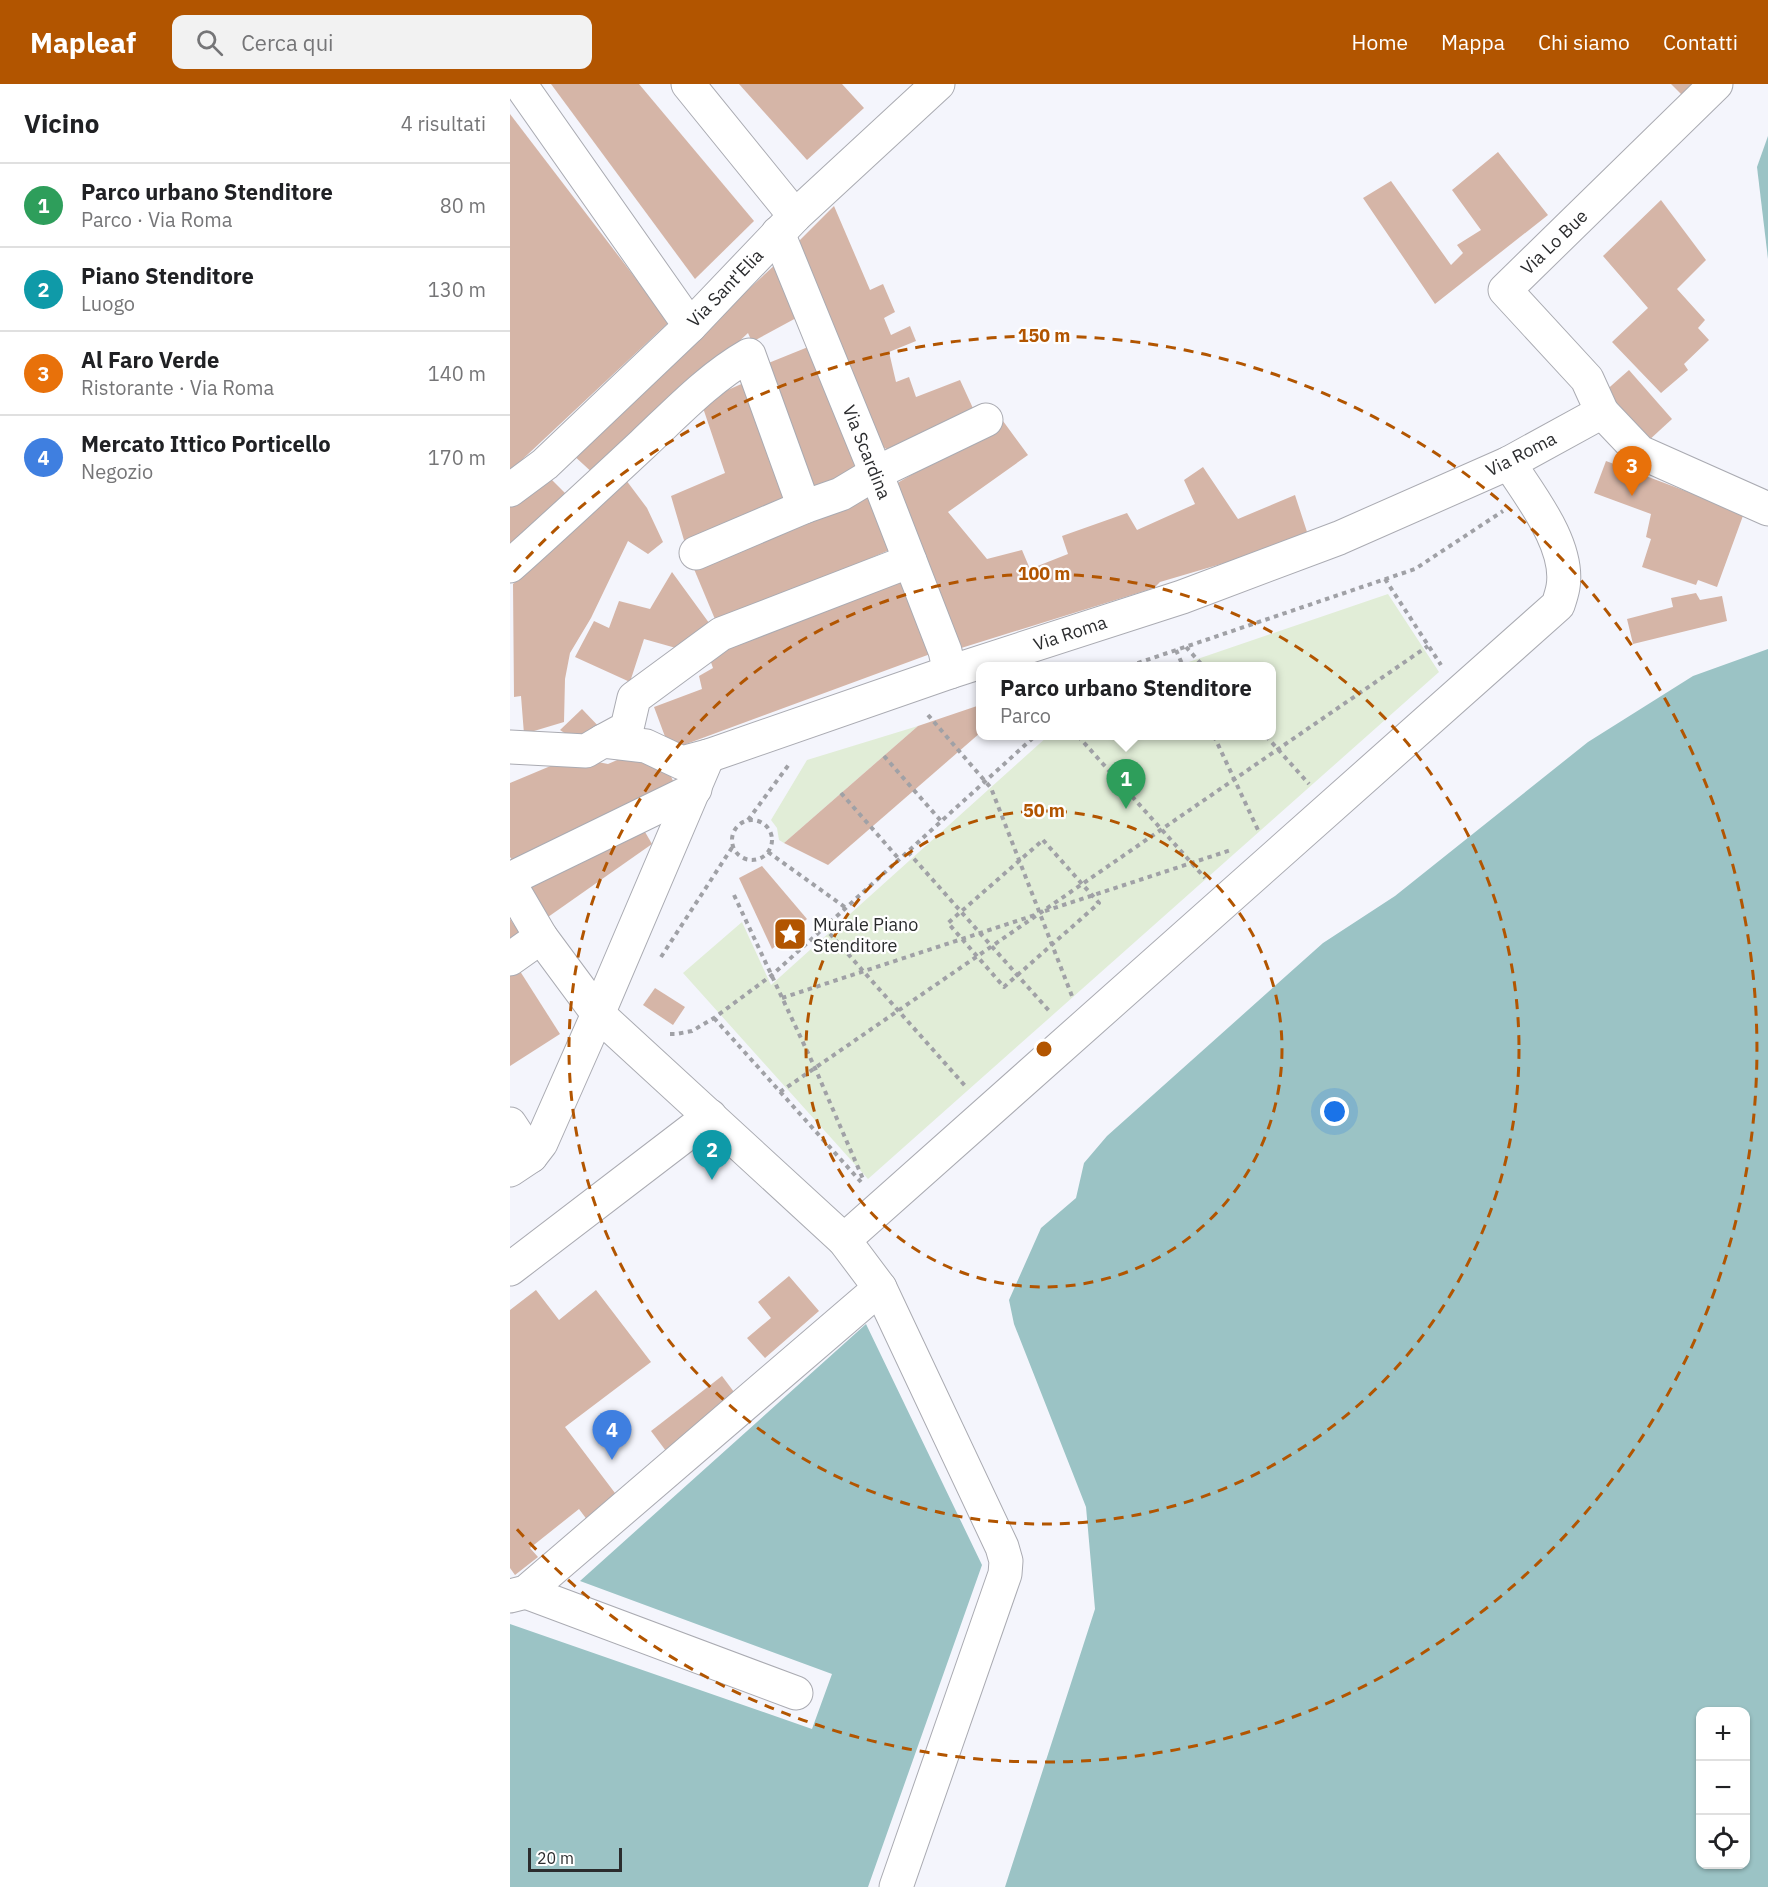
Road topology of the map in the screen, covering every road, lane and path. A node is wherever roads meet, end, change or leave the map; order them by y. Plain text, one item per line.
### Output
1 (520, 84) edge
2 (688, 84) edge
3 (938, 84) edge
4 (1716, 84) edge
5 (786, 225) junction
6 (690, 326) junction
7 (1602, 412) junction
8 (986, 420) dead end
9 (1509, 463) junction
10 (876, 473) junction
11 (510, 490) edge
12 (1528, 494) junction
13 (804, 507) junction
14 (1768, 509) edge
15 (696, 553) dead end
16 (910, 561) junction
17 (510, 566) edge
18 (1385, 579) junction
19 (1428, 646) junction
20 (1186, 647) junction
21 (1176, 650) junction
22 (981, 662) edge
23 (1141, 662) edge
24 (1181, 662) edge
25 (1199, 662) edge
26 (976, 664) edge
27 (1442, 666) dead end
28 (950, 672) junction
29 (927, 713) dead end
30 (1030, 740) edge
31 (1082, 740) edge
32 (1217, 740) edge
33 (1270, 740) edge
34 (603, 741) junction
35 (516, 748) edge
36 (1278, 750) junction
37 (708, 756) junction
38 (884, 756) dead end
39 (793, 760) dead end
40 (1234, 779) junction
41 (985, 781) junction
42 (695, 789) junction
43 (1316, 792) dead end
44 (841, 793) dead end
45 (748, 820) junction
46 (941, 822) junction
47 (1162, 829) junction
48 (1263, 840) dead end
49 (733, 846) junction
50 (1232, 850) dead end
51 (768, 852) junction
52 (908, 852) junction
53 (899, 859) junction
54 (1019, 860) junction
55 (1191, 863) junction
56 (510, 879) edge
57 (510, 884) edge
58 (1082, 884) junction
59 (734, 895) dead end
60 (1092, 896) junction
61 (1226, 901) junction
62 (846, 908) junction
63 (961, 912) junction
64 (1040, 913) junction
65 (824, 927) junction
66 (980, 933) junction
67 (541, 937) junction
68 (962, 938) junction
69 (1052, 945) junction
70 (992, 946) junction
71 (977, 956) junction
72 (510, 958) edge
73 (659, 960) dead end
74 (863, 971) junction
75 (772, 975) junction
76 (1017, 975) junction
77 (782, 998) junction
78 (1076, 1005) dead end
79 (898, 1011) junction
80 (598, 1014) junction
81 (714, 1018) junction
82 (1058, 1021) dead end
83 (666, 1034) dead end
84 (815, 1068) junction
85 (780, 1092) junction
86 (973, 1095) dead end
87 (710, 1116) junction
88 (510, 1124) edge
89 (520, 1163) edge
90 (844, 1240) junction
91 (510, 1269) edge
92 (880, 1288) junction
93 (518, 1594) edge
94 (796, 1693) dead end
95 (896, 1887) edge

1 - 6 street
2 - 5 street, Via Scardina
3 - 5 street, Via Sant'Elia
4 - 7 street, Via Lo Bue
5 - 6 street, Via Sant'Elia
5 - 10 street, Via Scardina
6 - 11 street, Via Sant'Elia
7 - 9 street, Via Roma
7 - 14 street
8 - 10 street
9 - 12 street
9 - 22 street, Via Roma
10 - 13 street
10 - 16 street, Via Scardina
12 - 18 path
12 - 61 street
13 - 15 street
13 - 17 street
16 - 28 street, Via Scardina
16 - 34 street
18 - 19 path
18 - 20 path
19 - 27 path
19 - 36 path
20 - 21 path
20 - 25 path
21 - 23 path
21 - 24 path
26 - 28 street, Via Roma
28 - 37 street, Via Roma
29 - 41 path
30 - 41 path
31 - 47 path
32 - 40 path
33 - 36 path
34 - 35 street, Via Roma
34 - 37 street, Via Roma
36 - 40 path
36 - 43 path
37 - 42 street
38 - 46 path
39 - 45 path
40 - 47 path
40 - 48 path
41 - 46 path
41 - 54 path
42 - 56 street
42 - 80 street
44 - 53 path
45 - 49 path
45 - 51 path
46 - 52 path
47 - 55 path
47 - 58 path
49 - 51 path
49 - 73 path
50 - 55 path
51 - 62 path
52 - 53 path
52 - 63 path
53 - 62 path
54 - 58 path
54 - 63 path
54 - 64 path
55 - 60 path
55 - 61 path
57 - 67 street
58 - 60 path
58 - 64 path
59 - 75 path
60 - 64 path
60 - 69 path
61 - 90 street
62 - 65 path
63 - 66 path
63 - 68 path
64 - 66 path
64 - 69 path
64 - 70 path
65 - 74 path
65 - 75 path
66 - 68 path
66 - 70 path
67 - 72 street
67 - 80 street
68 - 71 path
68 - 74 path
69 - 76 path
69 - 78 path
70 - 71 path
70 - 76 path
71 - 76 path
71 - 79 path
74 - 77 path
74 - 79 path
75 - 77 path
75 - 81 path
76 - 82 path
77 - 84 path
79 - 84 path
79 - 86 path
80 - 87 street
80 - 89 street
81 - 83 path
81 - 85 path
84 - 85 path
84 - 85 path
87 - 90 street
87 - 91 street
88 - 89 street
90 - 92 street
92 - 93 street
92 - 95 street
93 - 94 street

